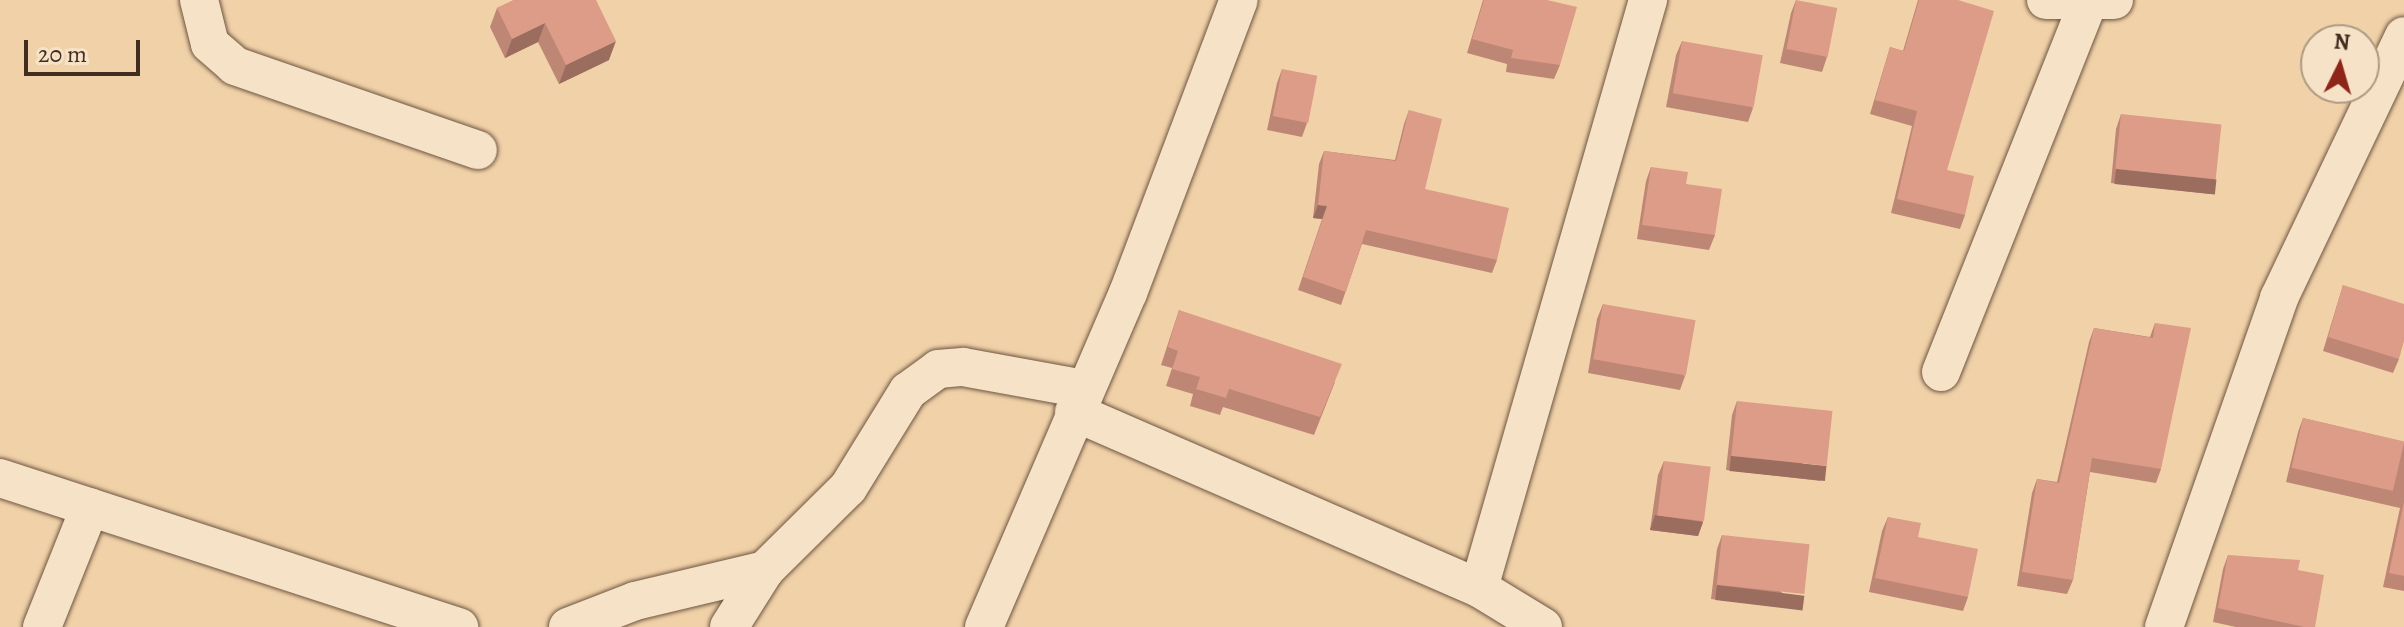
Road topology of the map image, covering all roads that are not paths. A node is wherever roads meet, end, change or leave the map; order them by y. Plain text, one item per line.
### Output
1 (199, 0) edge
2 (1239, 0) edge
3 (1648, 0) edge
4 (2046, 0) edge
5 (2100, 3) edge
6 (2404, 36) edge
7 (478, 150) dead end
8 (1941, 372) dead end
9 (1079, 400) junction
10 (0, 478) edge
11 (90, 507) junction
12 (765, 570) junction
13 (1479, 588) junction
14 (1530, 622) edge
15 (42, 627) edge
16 (459, 627) edge
17 (568, 627) edge
18 (729, 627) edge
19 (984, 627) edge
20 (2164, 627) edge

1 - 7 street
2 - 9 street
3 - 13 street
4 - 5 street
5 - 8 street
6 - 20 street
9 - 12 street
9 - 13 street
9 - 19 street
10 - 11 street
11 - 15 street
11 - 16 street
12 - 17 street
12 - 18 street
13 - 14 street

